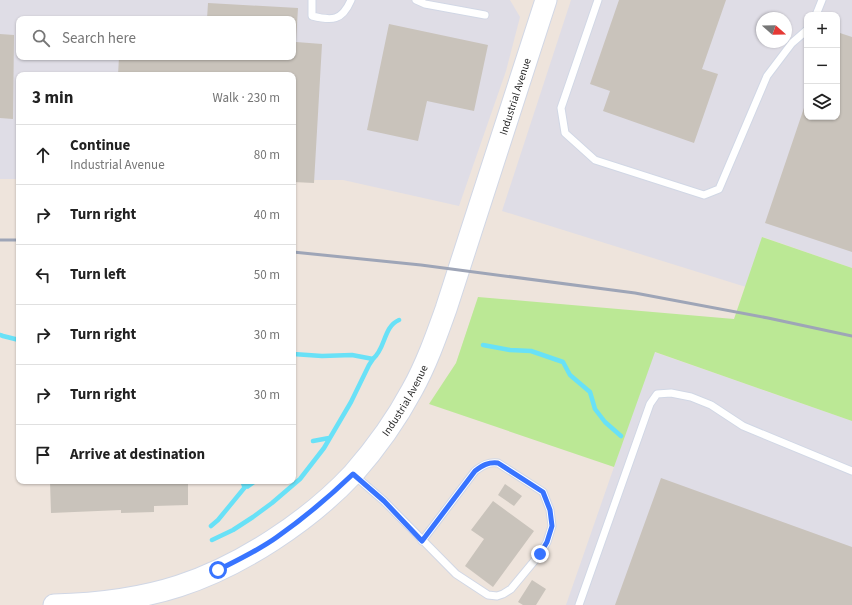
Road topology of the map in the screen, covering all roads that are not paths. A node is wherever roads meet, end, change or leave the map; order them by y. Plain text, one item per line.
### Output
1 (312, 0) edge
2 (351, 0) edge
3 (416, 0) edge
4 (546, 0) edge
5 (598, 0) edge
6 (822, 0) edge
7 (817, 12) edge
8 (485, 15) dead end
9 (804, 33) edge
10 (852, 471) edge
11 (353, 474) junction
12 (422, 541) junction
13 (54, 605) edge
14 (579, 605) edge

1 - 2 lane
3 - 8 lane
4 - 11 main road, Industrial Avenue
5 - 9 lane
6 - 7 lane
10 - 14 lane
11 - 12 lane
11 - 13 main road, Industrial Avenue
12 - 12 lane

